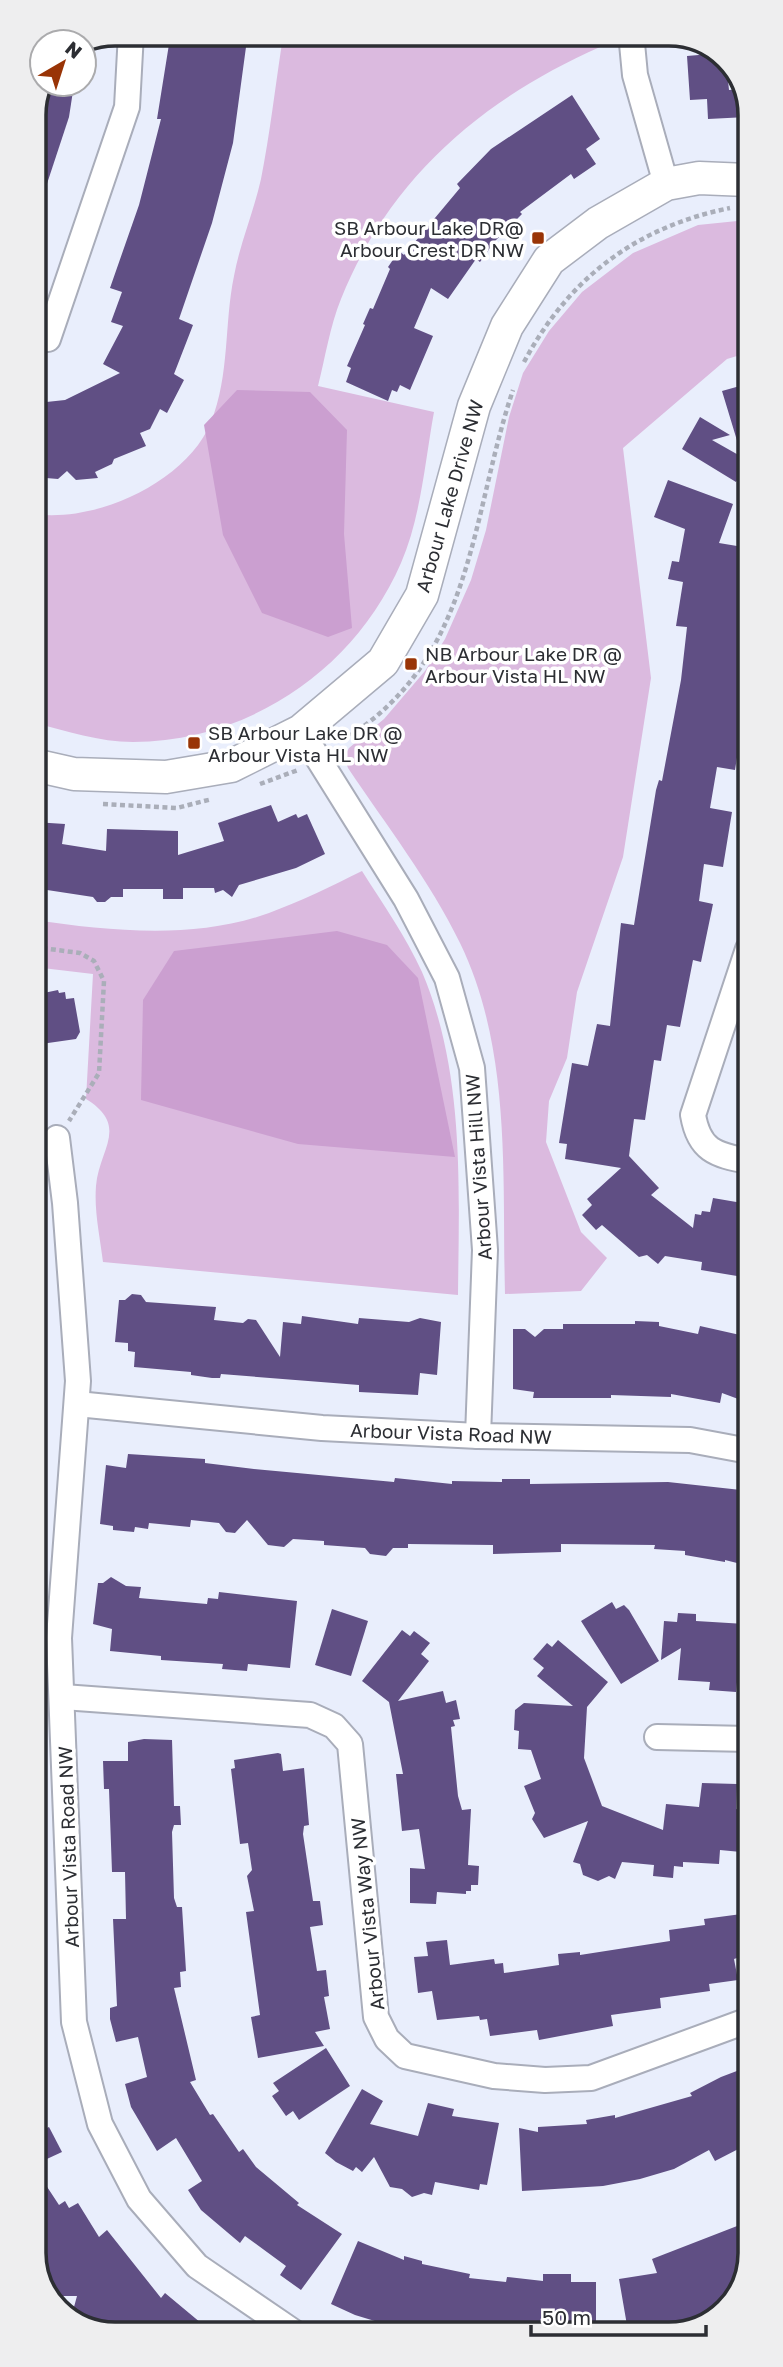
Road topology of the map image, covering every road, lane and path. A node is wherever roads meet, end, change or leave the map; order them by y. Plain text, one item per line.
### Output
1 (130, 46) edge
2 (632, 46) edge
3 (666, 184) junction
4 (738, 193) edge
5 (738, 196) edge
6 (48, 339) dead end
7 (519, 371) dead end
8 (515, 383) dead end
9 (301, 731) junction
10 (343, 740) dead end
11 (46, 768) edge
12 (46, 949) edge
13 (738, 979) edge
14 (57, 1138) joint
15 (738, 1159) edge
16 (77, 1404) junction
17 (478, 1436) junction
18 (738, 1449) edge
19 (63, 1697) junction
20 (657, 1737) dead end
21 (738, 1739) edge
22 (738, 2024) edge
23 (278, 2321) edge

1 - 6 street
2 - 3 street
3 - 4 street, Arbour Lake Drive NW
3 - 9 street, Arbour Lake Drive NW
5 - 7 path
8 - 10 path
9 - 11 street, Arbour Lake Drive NW
9 - 17 street, Arbour Vista Hill NW
12 - 14 path
13 - 15 street
14 - 16 street
16 - 17 street, Arbour Vista Road NW
16 - 19 street, Arbour Vista Road NW
17 - 18 street, Arbour Vista Road NW
19 - 22 street, Arbour Vista Way NW
19 - 23 street, Arbour Vista Road NW
20 - 21 street

